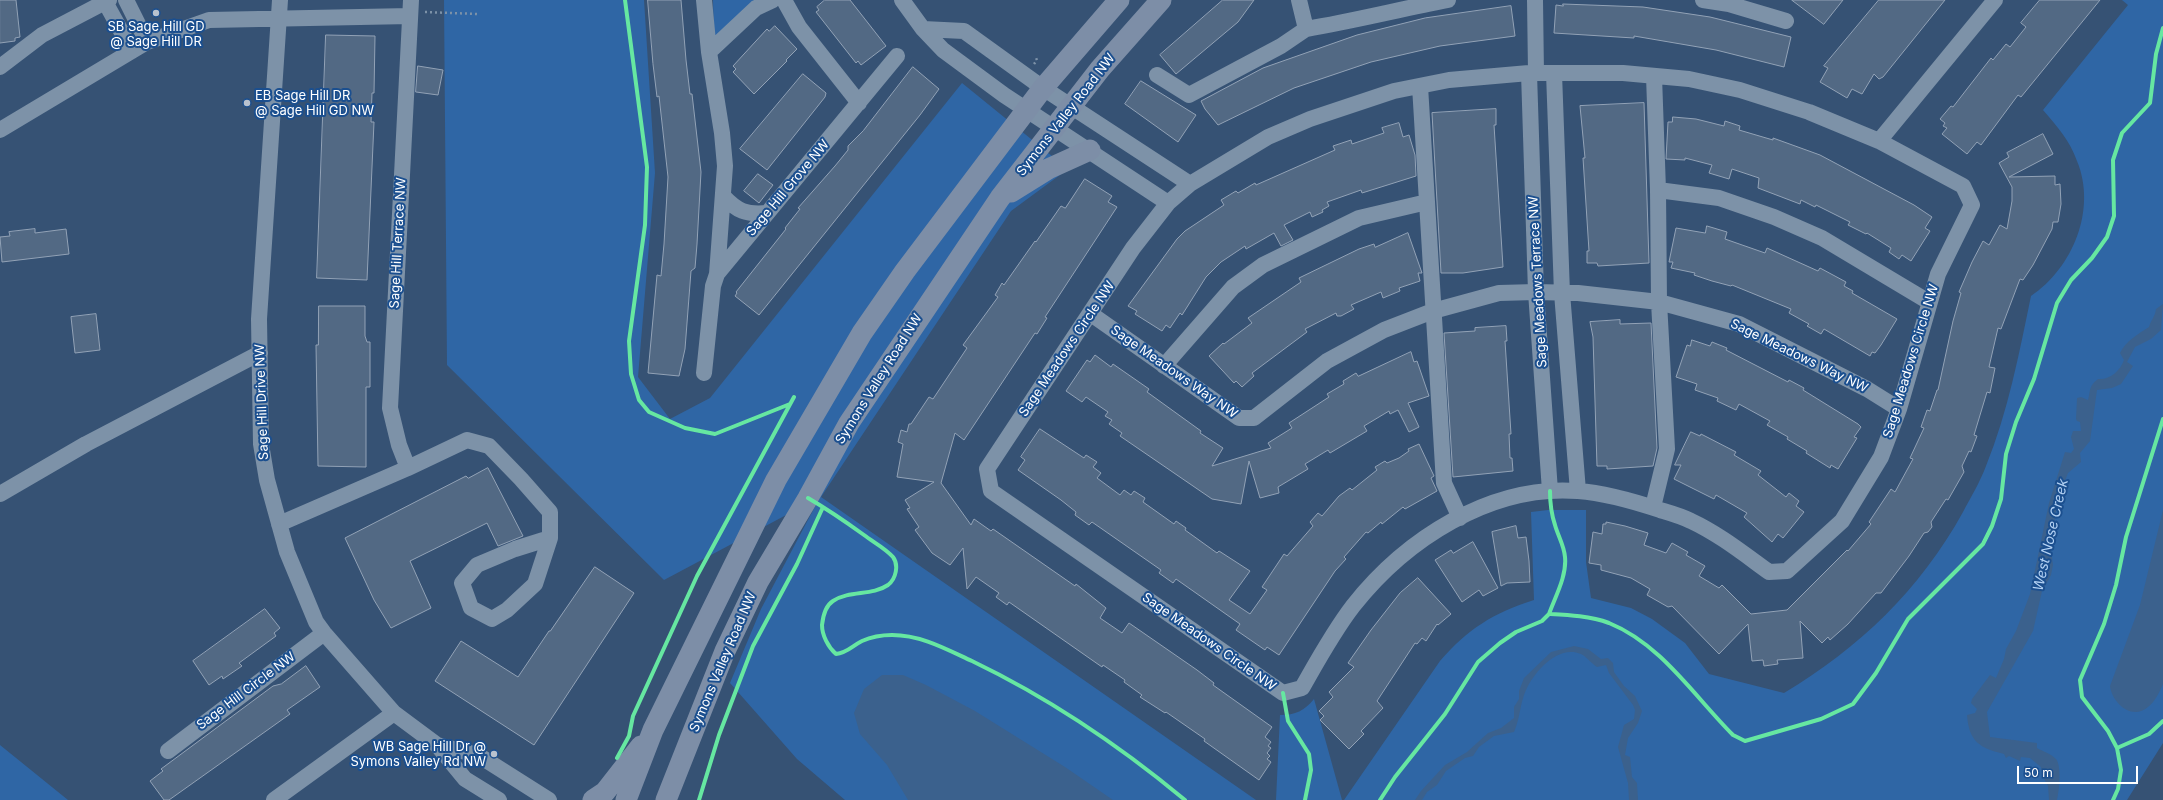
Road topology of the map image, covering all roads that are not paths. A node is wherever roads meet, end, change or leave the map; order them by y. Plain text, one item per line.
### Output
1 (126, 0) edge
2 (280, 0) edge
3 (411, 0) edge
4 (704, 0) edge
5 (773, 0) edge
6 (784, 0) edge
7 (902, 0) edge
8 (1119, 0) edge
9 (1161, 0) edge
10 (1299, 0) edge
11 (1448, 0) edge
12 (1535, 0) edge
13 (1703, 0) edge
14 (1995, 0) edge
15 (106, 1) edge
16 (1731, 2) edge
17 (410, 16) junction
18 (280, 19) junction
19 (1786, 21) dead end
20 (923, 29) junction
21 (1306, 29) junction
22 (147, 42) junction
23 (132, 51) junction
24 (709, 52) junction
25 (897, 56) dead end
26 (0, 67) edge
27 (1532, 73) junction
28 (1554, 73) junction
29 (1157, 76) dead end
30 (1654, 76) junction
31 (1420, 86) junction
32 (1043, 88) junction
33 (859, 103) junction
34 (1072, 106) junction
35 (1026, 110) junction
36 (1054, 128) junction
37 (0, 130) edge
38 (1879, 141) junction
39 (1090, 150) junction
40 (1190, 184) junction
41 (1658, 190) junction
42 (723, 196) junction
43 (1000, 198) junction
44 (1427, 202) junction
45 (1168, 203) junction
46 (766, 213) junction
47 (717, 274) junction
48 (1536, 292) junction
49 (1562, 293) junction
50 (1659, 302) junction
51 (1929, 302) junction
52 (1433, 311) junction
53 (1091, 314) junction
54 (260, 353) junction
55 (1164, 366) junction
56 (704, 373) dead end
57 (1899, 409) junction
58 (408, 468) junction
59 (1550, 491) junction
60 (1578, 491) junction
61 (0, 494) edge
62 (1653, 507) junction
63 (1460, 518) junction
64 (279, 524) junction
65 (550, 538) junction
66 (324, 633) junction
67 (394, 713) junction
68 (654, 730) junction
69 (437, 745) junction
70 (168, 751) dead end
71 (274, 800) edge
72 (499, 800) edge
73 (549, 800) edge
74 (593, 800) edge
75 (626, 800) edge
76 (666, 800) edge

1 - 22 street
2 - 18 street, Sage Hill Drive NW
3 - 17 street, Sage Hill Terrace NW
4 - 24 street, Sage Hill Grove NW
5 - 24 street
6 - 33 street
7 - 20 street
8 - 32 main road
9 - 34 main road, Symons Valley Road NW
10 - 21 street
11 - 21 street
12 - 27 street, Sage Meadows Terrace NW
13 - 16 street
14 - 38 street
15 - 23 street
15 - 26 street
16 - 19 street
17 - 18 street
17 - 58 street, Sage Hill Terrace NW
18 - 22 street
18 - 54 street, Sage Hill Drive NW
20 - 32 street
20 - 35 street
21 - 29 street
22 - 23 street
23 - 37 street
24 - 42 street, Sage Hill Grove NW
25 - 33 street, Sage Hill Grove NW
27 - 28 street, Sage Meadows Circle NW
27 - 31 street, Sage Meadows Circle NW
27 - 48 street, Sage Meadows Terrace NW
28 - 30 street, Sage Meadows Circle NW
28 - 49 street, Sage Meadows Terrace NW
30 - 38 street, Sage Meadows Circle NW
30 - 41 street
31 - 40 street, Sage Meadows Circle NW
31 - 44 street
32 - 34 street
32 - 35 main road
33 - 46 street, Sage Hill Grove NW
34 - 36 main road, Symons Valley Road NW
34 - 40 street
35 - 36 street
35 - 68 main road
36 - 39 street
36 - 43 main road, Symons Valley Road NW
38 - 51 street, Sage Meadows Circle NW
39 - 43 main road
39 - 45 street
40 - 45 street, Sage Meadows Circle NW
41 - 50 street
41 - 51 street
42 - 46 street
42 - 47 street, Sage Hill Grove NW
43 - 76 main road, Symons Valley Road NW
44 - 52 street
44 - 55 street
45 - 53 street, Sage Meadows Circle NW
46 - 47 street, Sage Hill Grove NW
47 - 56 street, Sage Hill Grove NW
48 - 49 street, Sage Meadows Way NW
48 - 52 street, Sage Meadows Way NW
48 - 59 street, Sage Meadows Terrace NW
49 - 50 street, Sage Meadows Way NW
49 - 60 street, Sage Meadows Terrace NW
50 - 57 street, Sage Meadows Way NW
50 - 62 street
51 - 57 street, Sage Meadows Circle NW
52 - 55 street, Sage Meadows Way NW
52 - 63 street
53 - 55 street, Sage Meadows Way NW
53 - 63 street, Sage Meadows Circle NW
54 - 61 street
54 - 64 street, Sage Hill Drive NW
57 - 62 street, Sage Meadows Circle NW
58 - 64 street
58 - 65 street
59 - 60 street, Sage Meadows Circle NW
59 - 63 street, Sage Meadows Circle NW
60 - 62 street, Sage Meadows Circle NW
64 - 66 street, Sage Hill Drive NW
65 - 65 street
66 - 67 street, Sage Hill Drive NW
66 - 70 street, Sage Hill Circle NW
67 - 69 street, Sage Hill Drive NW
67 - 71 street
68 - 74 main road
68 - 75 main road
69 - 72 street, Sage Hill Drive NW
69 - 73 street, Sage Hill Drive NW

